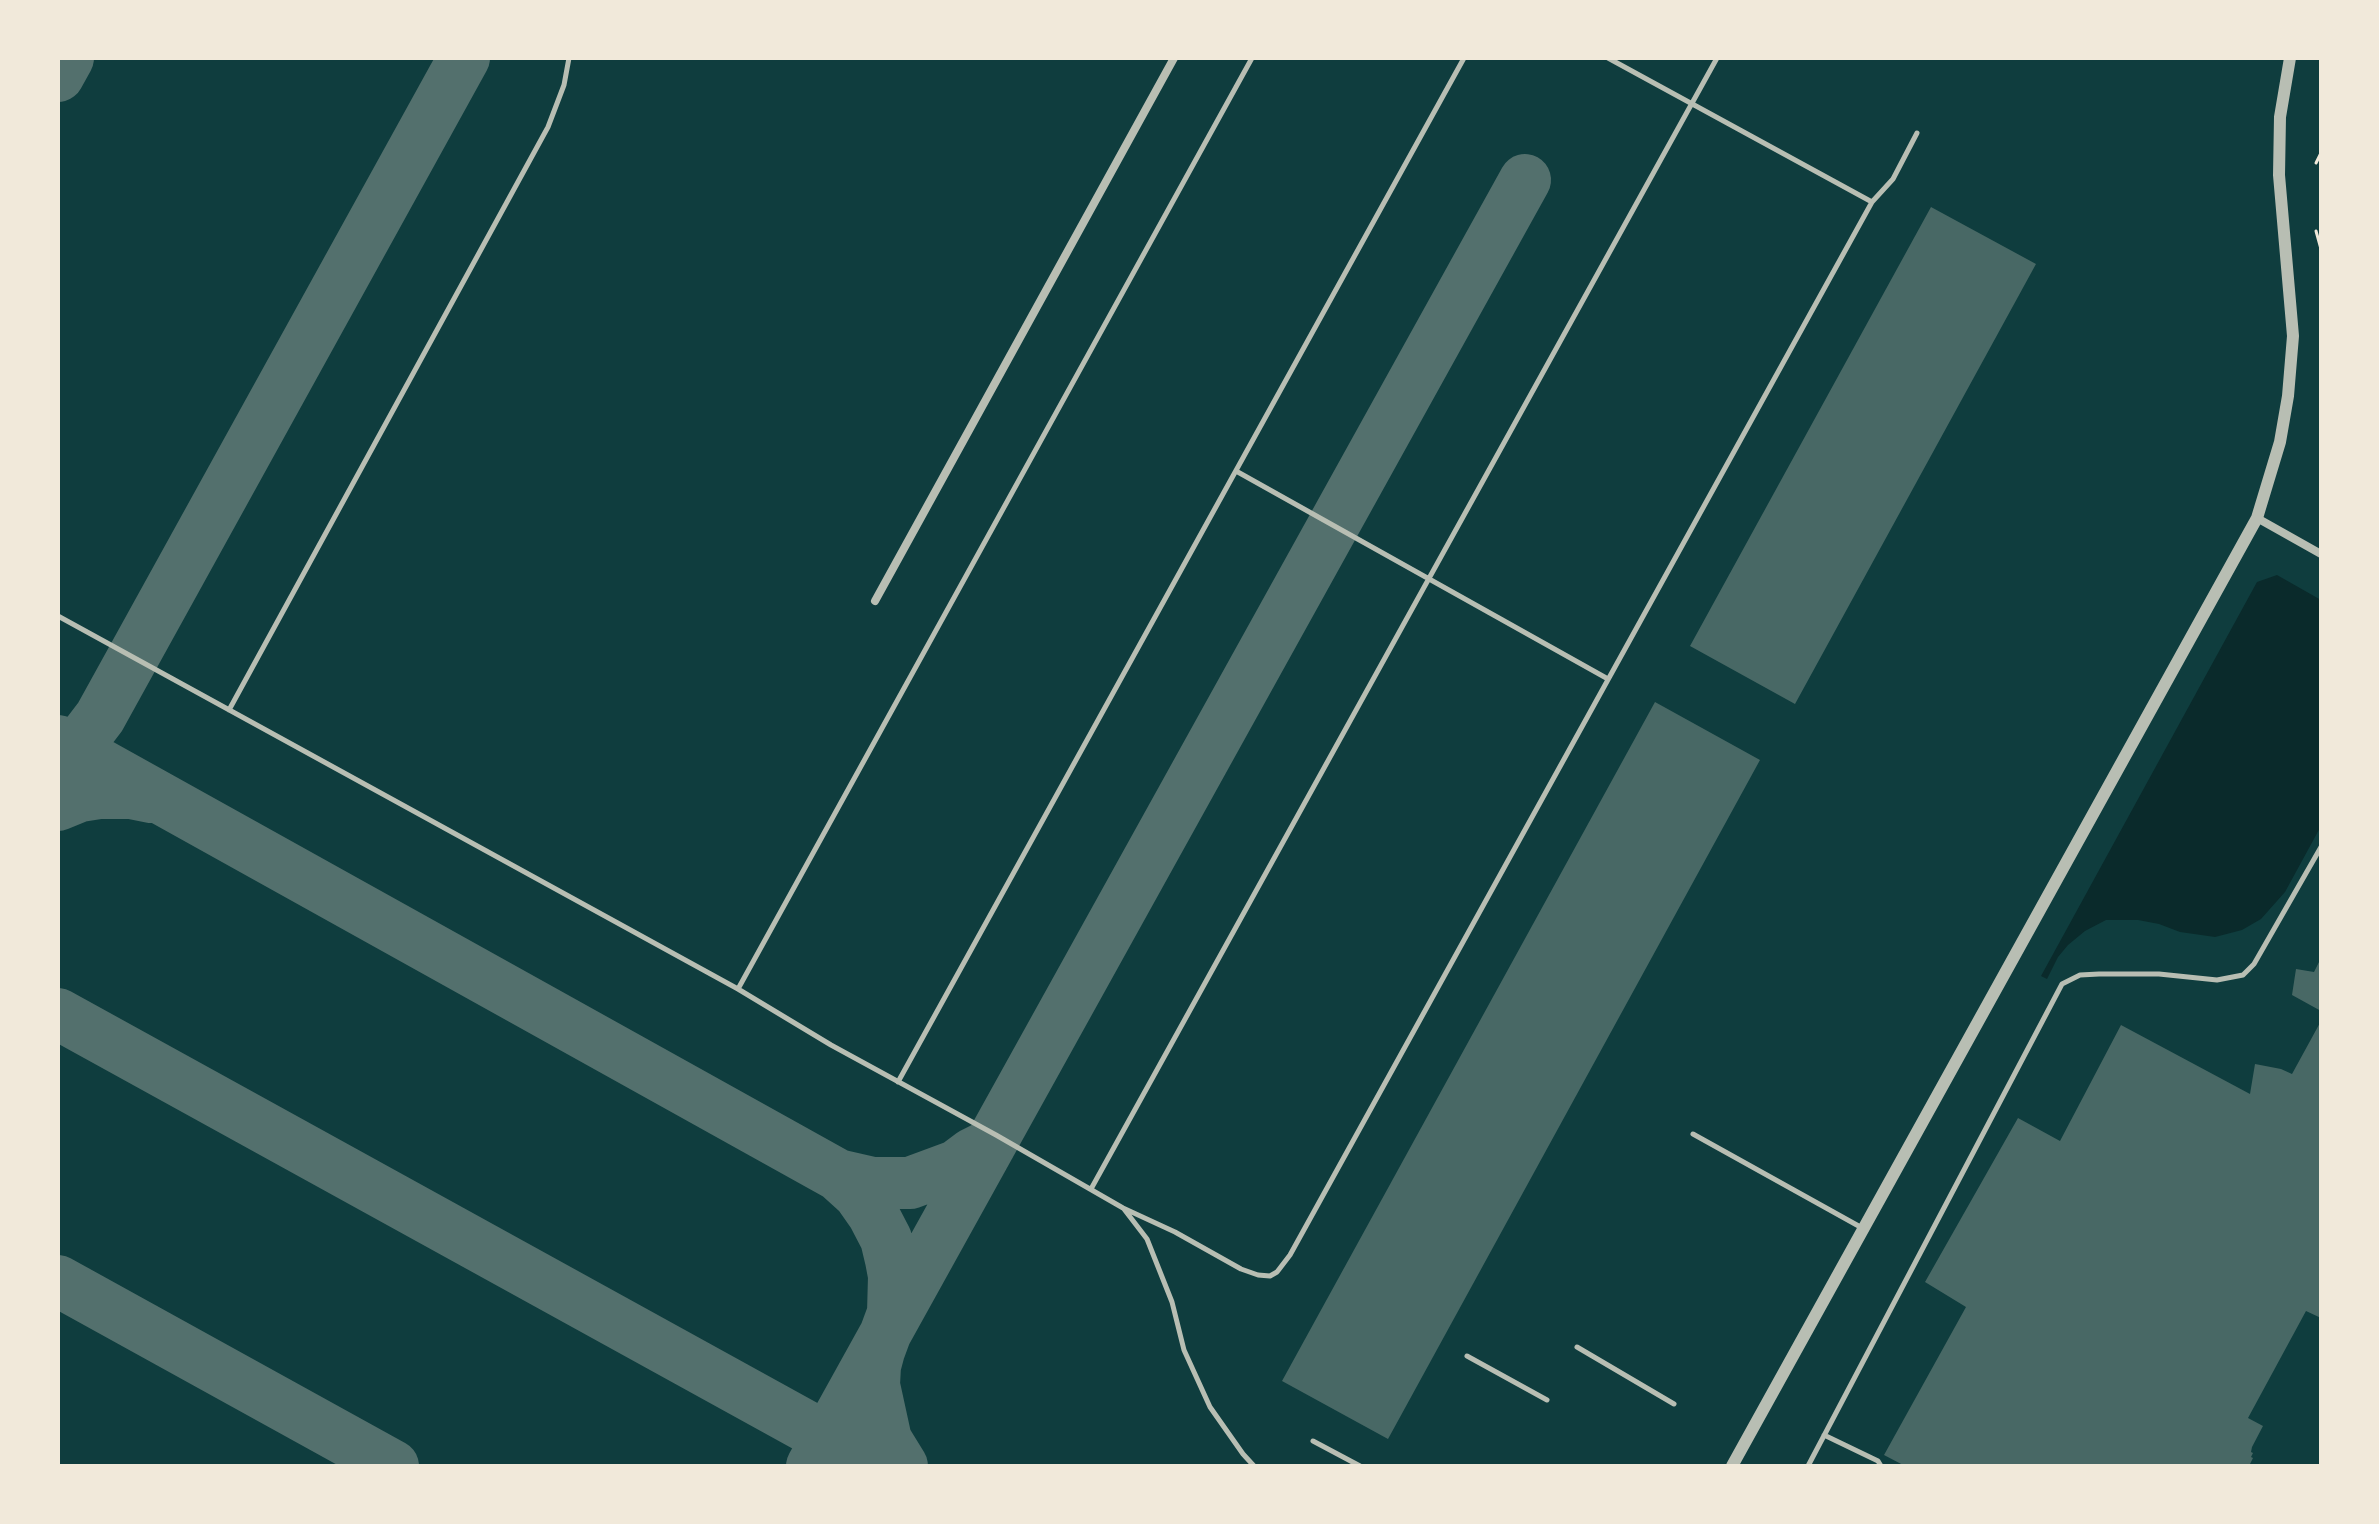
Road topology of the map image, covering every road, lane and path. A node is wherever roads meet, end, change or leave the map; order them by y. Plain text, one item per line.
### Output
1 (569, 58) edge
2 (1174, 58) edge
3 (1252, 58) edge
4 (1464, 58) edge
5 (1608, 58) edge
6 (1717, 58) edge
7 (2290, 58) edge
8 (1692, 104) junction
9 (1917, 133) dead end
10 (2321, 153) edge
11 (2316, 163) dead end
12 (1872, 202) junction
13 (2316, 231) dead end
14 (2321, 249) edge
15 (1236, 471) junction
16 (2257, 518) junction
17 (2321, 554) edge
18 (1429, 579) junction
19 (875, 601) dead end
20 (58, 616) edge
21 (1609, 679) junction
22 (229, 710) junction
23 (2321, 847) edge
24 (738, 989) junction
25 (898, 1082) junction
26 (1693, 1134) dead end
27 (1091, 1189) junction
28 (1123, 1208) junction
29 (1864, 1229) junction
30 (1577, 1347) dead end
31 (1467, 1356) dead end
32 (1547, 1400) dead end
33 (1674, 1404) dead end
34 (1824, 1435) junction
35 (1313, 1441) dead end
36 (1254, 1466) edge
37 (1360, 1466) edge
38 (1732, 1466) edge
39 (1808, 1466) edge
40 (1881, 1466) edge

1 - 22 lane
2 - 19 street
3 - 24 lane
4 - 15 lane
5 - 8 lane
6 - 8 lane
7 - 16 street
8 - 12 lane
8 - 18 lane
9 - 12 lane
10 - 11 path
12 - 21 lane
13 - 14 path
15 - 18 lane
15 - 25 lane
16 - 17 street
16 - 29 street
18 - 21 lane
18 - 27 lane
20 - 22 lane
21 - 28 lane
22 - 24 lane
23 - 34 lane
24 - 25 lane
25 - 27 lane
26 - 29 lane
27 - 28 lane
28 - 36 lane
29 - 38 street
30 - 33 lane
31 - 32 lane
34 - 39 lane
34 - 40 lane
35 - 37 lane

